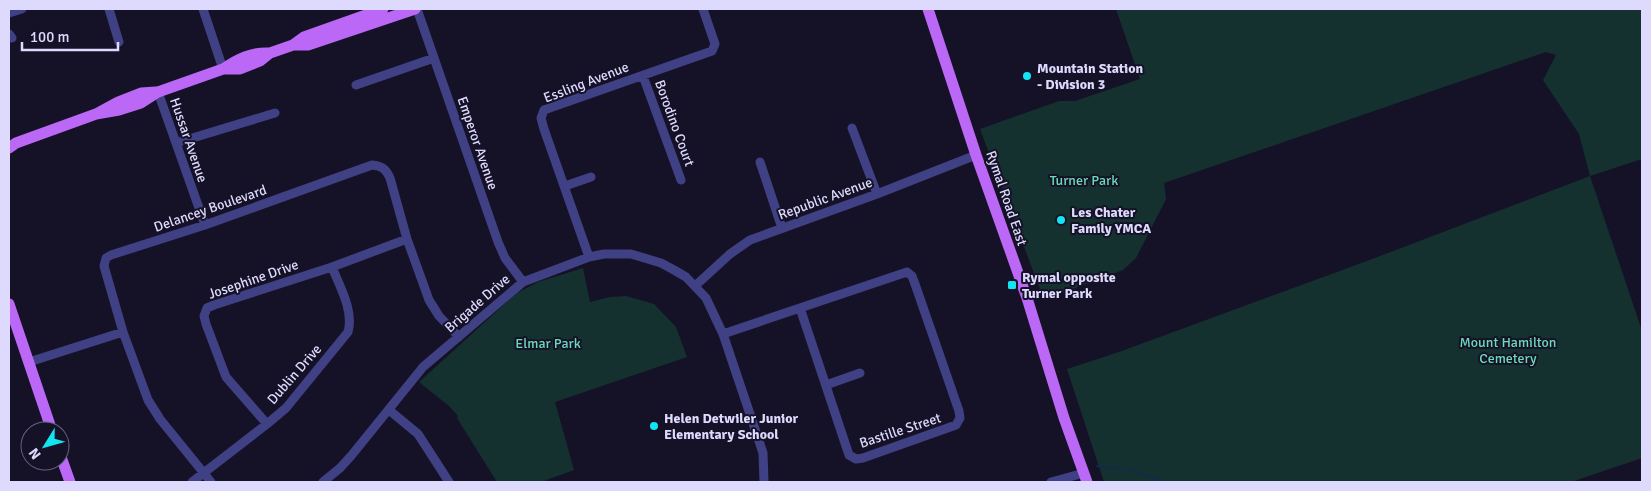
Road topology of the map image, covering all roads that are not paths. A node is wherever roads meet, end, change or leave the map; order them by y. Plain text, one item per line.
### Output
1 (22, 9) edge
2 (109, 9) edge
3 (203, 9) edge
4 (383, 9) edge
5 (416, 9) edge
6 (704, 9) edge
7 (928, 9) edge
8 (9, 13) edge
9 (119, 42) dead end
10 (293, 45) junction
11 (434, 58) junction
12 (223, 69) junction
13 (643, 76) junction
14 (356, 86) dead end
15 (158, 92) junction
16 (275, 113) dead end
17 (852, 128) dead end
18 (11, 144) edge
19 (176, 144) junction
20 (976, 155) junction
21 (760, 162) dead end
22 (591, 177) dead end
23 (681, 180) dead end
24 (565, 186) junction
25 (877, 194) junction
26 (204, 225) junction
27 (782, 228) junction
28 (408, 240) junction
29 (589, 257) junction
30 (332, 267) junction
31 (523, 282) junction
32 (695, 286) junction
33 (9, 304) edge
34 (800, 308) junction
35 (13, 331) edge
36 (123, 332) junction
37 (723, 334) junction
38 (459, 336) junction
39 (29, 362) junction
40 (860, 374) dead end
41 (826, 385) junction
42 (389, 410) junction
43 (49, 421) edge
44 (267, 424) junction
45 (205, 474) junction
46 (1086, 478) edge
47 (192, 482) edge
48 (211, 482) edge
49 (323, 482) edge
50 (448, 482) edge
51 (764, 482) edge
52 (1051, 482) edge

1 - 8 street
2 - 9 street
3 - 12 street
4 - 10 main road
5 - 10 main road
5 - 11 street, Emperor Avenue
6 - 13 street, Essling Avenue
7 - 20 main road, Rymal Road East
10 - 12 main road
11 - 14 street
11 - 31 street, Emperor Avenue
12 - 15 main road
13 - 23 street, Borodino Court
13 - 24 street, Essling Avenue
15 - 18 main road
15 - 19 street, Hussar Avenue
16 - 19 street
17 - 25 street
19 - 26 street, Hussar Avenue
20 - 25 street, Republic Avenue
20 - 46 main road, Rymal Road East
21 - 27 street
22 - 24 street
24 - 29 street, Essling Avenue
25 - 27 street, Republic Avenue
26 - 28 street, Delancey Boulevard
26 - 36 street, Delancey Boulevard
27 - 32 street, Republic Avenue
28 - 30 street, Josephine Drive
28 - 38 street, Delancey Boulevard
29 - 31 street, Brigade Drive
29 - 32 street, Brigade Drive
30 - 44 street, Dublin Drive
30 - 44 street, Josephine Drive
31 - 38 street, Brigade Drive
32 - 37 street, Brigade Drive
33 - 35 main road
34 - 37 street, Bastille Street
34 - 41 street, Bastille Street
34 - 41 street, Bastille Street
35 - 39 main road
36 - 39 street
36 - 45 street, Delancey Boulevard
37 - 51 street, Brigade Drive
38 - 42 street, Brigade Drive
39 - 43 main road
40 - 41 street
42 - 49 street, Brigade Drive
42 - 50 street
44 - 45 street, Dublin Drive
45 - 47 street, Dublin Drive
45 - 48 street, Delancey Boulevard
46 - 52 street

